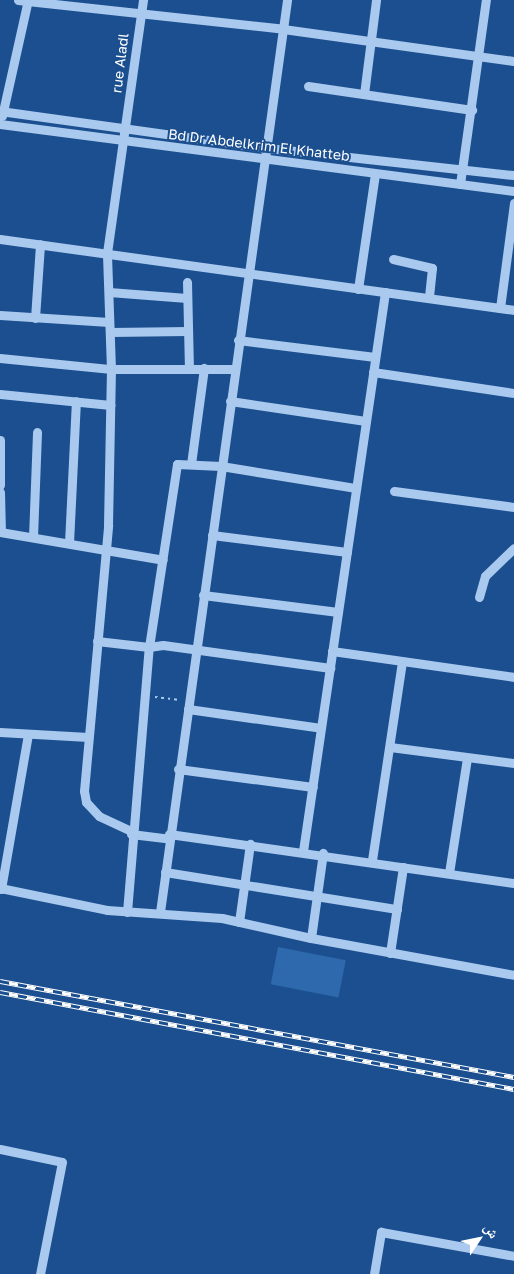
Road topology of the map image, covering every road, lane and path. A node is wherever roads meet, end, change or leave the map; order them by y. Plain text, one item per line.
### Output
1 (24, 0) edge
2 (143, 0) edge
3 (287, 0) edge
4 (376, 0) edge
5 (486, 0) edge
6 (141, 13) junction
7 (283, 29) junction
8 (371, 41) junction
9 (480, 57) junction
10 (514, 61) edge
11 (308, 86) dead end
12 (364, 94) junction
13 (472, 110) junction
14 (2, 111) edge
15 (0, 125) edge
16 (126, 130) junction
17 (124, 141) junction
18 (268, 148) junction
19 (265, 160) junction
20 (462, 168) junction
21 (375, 174) junction
22 (514, 176) edge
23 (460, 184) junction
24 (514, 191) edge
25 (514, 203) edge
26 (0, 239) edge
27 (40, 244) junction
28 (108, 253) junction
29 (393, 259) dead end
30 (248, 274) junction
31 (187, 282) dead end
32 (358, 289) junction
33 (109, 292) junction
34 (385, 292) junction
35 (187, 298) junction
36 (429, 298) junction
37 (500, 308) junction
38 (514, 310) edge
39 (0, 315) edge
40 (35, 318) junction
41 (110, 327) junction
42 (188, 332) junction
43 (238, 340) junction
44 (375, 357) junction
45 (0, 358) edge
46 (189, 368) junction
47 (204, 368) junction
48 (234, 369) junction
49 (111, 370) junction
50 (373, 372) junction
51 (514, 393) edge
52 (0, 394) edge
53 (76, 401) junction
54 (230, 401) junction
55 (110, 404) junction
56 (366, 420) junction
57 (37, 432) dead end
58 (0, 440) edge
59 (191, 464) junction
60 (221, 466) junction
61 (0, 485) edge
62 (356, 488) junction
63 (394, 491) dead end
64 (0, 492) edge
65 (514, 508) edge
66 (0, 532) edge
67 (212, 535) junction
68 (33, 537) junction
69 (70, 543) junction
70 (106, 548) junction
71 (514, 548) edge
72 (347, 552) junction
73 (163, 560) junction
74 (204, 595) junction
75 (480, 598) dead end
76 (338, 612) junction
77 (97, 641) junction
78 (149, 647) junction
79 (196, 650) junction
80 (332, 651) junction
81 (402, 662) junction
82 (330, 668) junction
83 (514, 676) edge
84 (143, 696) junction
85 (188, 705) junction
86 (321, 728) junction
87 (0, 732) edge
88 (28, 734) junction
89 (88, 737) junction
90 (390, 747) junction
91 (467, 758) junction
92 (514, 763) edge
93 (178, 769) junction
94 (313, 787) junction
95 (131, 833) junction
96 (169, 836) junction
97 (250, 844) junction
98 (303, 851) junction
99 (322, 853) junction
100 (372, 860) junction
101 (403, 866) junction
102 (165, 872) junction
103 (449, 873) junction
104 (243, 883) junction
105 (514, 883) edge
106 (0, 889) edge
107 (316, 895) junction
108 (397, 909) junction
109 (127, 912) junction
110 (160, 912) junction
111 (239, 922) junction
112 (310, 938) junction
113 (390, 953) junction
114 (514, 975) edge
115 (0, 1149) edge
116 (514, 1256) edge
117 (40, 1274) edge
118 (374, 1274) edge

1 - 6 street
1 - 14 street
2 - 6 street, rue Aladl
3 - 7 street
4 - 8 street
5 - 9 street
6 - 7 street
6 - 16 street, rue Aladl
7 - 8 street
7 - 18 street
8 - 9 street
8 - 12 street
9 - 10 street
9 - 13 street
11 - 12 street
12 - 13 street
13 - 20 street
14 - 15 street
14 - 16 street
15 - 17 street, Bd Dr Abdelkrim El Khatteb
16 - 17 street, rue Aladl
16 - 18 street
17 - 19 street, Bd Dr Abdelkrim El Khatteb
17 - 28 street, rue Aladl
18 - 19 street
18 - 20 street
19 - 21 street, Bd Dr Abdelkrim El Khatteb
19 - 30 street
20 - 22 street
20 - 23 street
21 - 23 street, Bd Dr Abdelkrim El Khatteb
21 - 32 street
23 - 24 street, Bd Dr Abdelkrim El Khatteb
25 - 37 street
26 - 27 street
27 - 28 street
27 - 40 street
28 - 30 street
28 - 33 street, rue Aladl
29 - 36 street
30 - 32 street
30 - 43 street
31 - 35 street
32 - 34 street
33 - 35 street
33 - 41 street, rue Aladl
34 - 36 street
34 - 44 street
35 - 42 street
36 - 37 street
37 - 38 street
39 - 40 street
40 - 41 street
41 - 42 street
41 - 49 street, rue Aladl
42 - 46 street
43 - 44 street
43 - 48 street
44 - 50 street
45 - 49 street
46 - 47 street
46 - 49 street
47 - 48 street
47 - 59 street
48 - 54 street
49 - 55 street, rue Aladl
50 - 51 street
50 - 56 street
52 - 53 street
53 - 55 street
53 - 69 street
54 - 56 street
54 - 60 street
55 - 70 street, rue Aladl
56 - 62 street
57 - 68 street
58 - 61 street
59 - 60 street
59 - 73 street
60 - 62 street
60 - 67 street
62 - 72 street
63 - 65 street
64 - 66 street
66 - 68 street
67 - 72 street
67 - 74 street
68 - 69 street
69 - 70 street
70 - 73 street
70 - 77 street, rue Aladl
71 - 75 street
72 - 76 street
73 - 78 street
74 - 76 street
74 - 79 street
76 - 80 street
77 - 78 street
77 - 89 street, rue Aladl
78 - 79 street
78 - 84 street
79 - 82 street
79 - 85 street
80 - 81 street
80 - 82 street
81 - 83 street
81 - 90 street
82 - 86 street
84 - 85 path
84 - 95 street
85 - 86 street
85 - 93 street
86 - 94 street
87 - 88 street
88 - 89 street
88 - 106 street
89 - 95 street, rue Aladl
90 - 91 street
90 - 100 street
91 - 92 street
91 - 103 street
93 - 94 street
93 - 96 street
94 - 98 street
95 - 96 street, rue Aladl
95 - 109 street
96 - 97 street, rue Aladl
96 - 102 street
97 - 98 street, rue Aladl
97 - 104 street
98 - 99 street, rue Aladl
99 - 100 street, rue Aladl
99 - 107 street
100 - 101 street, rue Aladl
101 - 103 street, rue Aladl
101 - 108 street
102 - 104 street
102 - 110 street
103 - 105 street, rue Aladl
104 - 107 street
104 - 111 street
106 - 109 street
107 - 108 street
107 - 112 street
108 - 113 street
109 - 110 street
110 - 111 street
111 - 112 street
112 - 113 street
113 - 114 street
115 - 117 street
116 - 118 street

